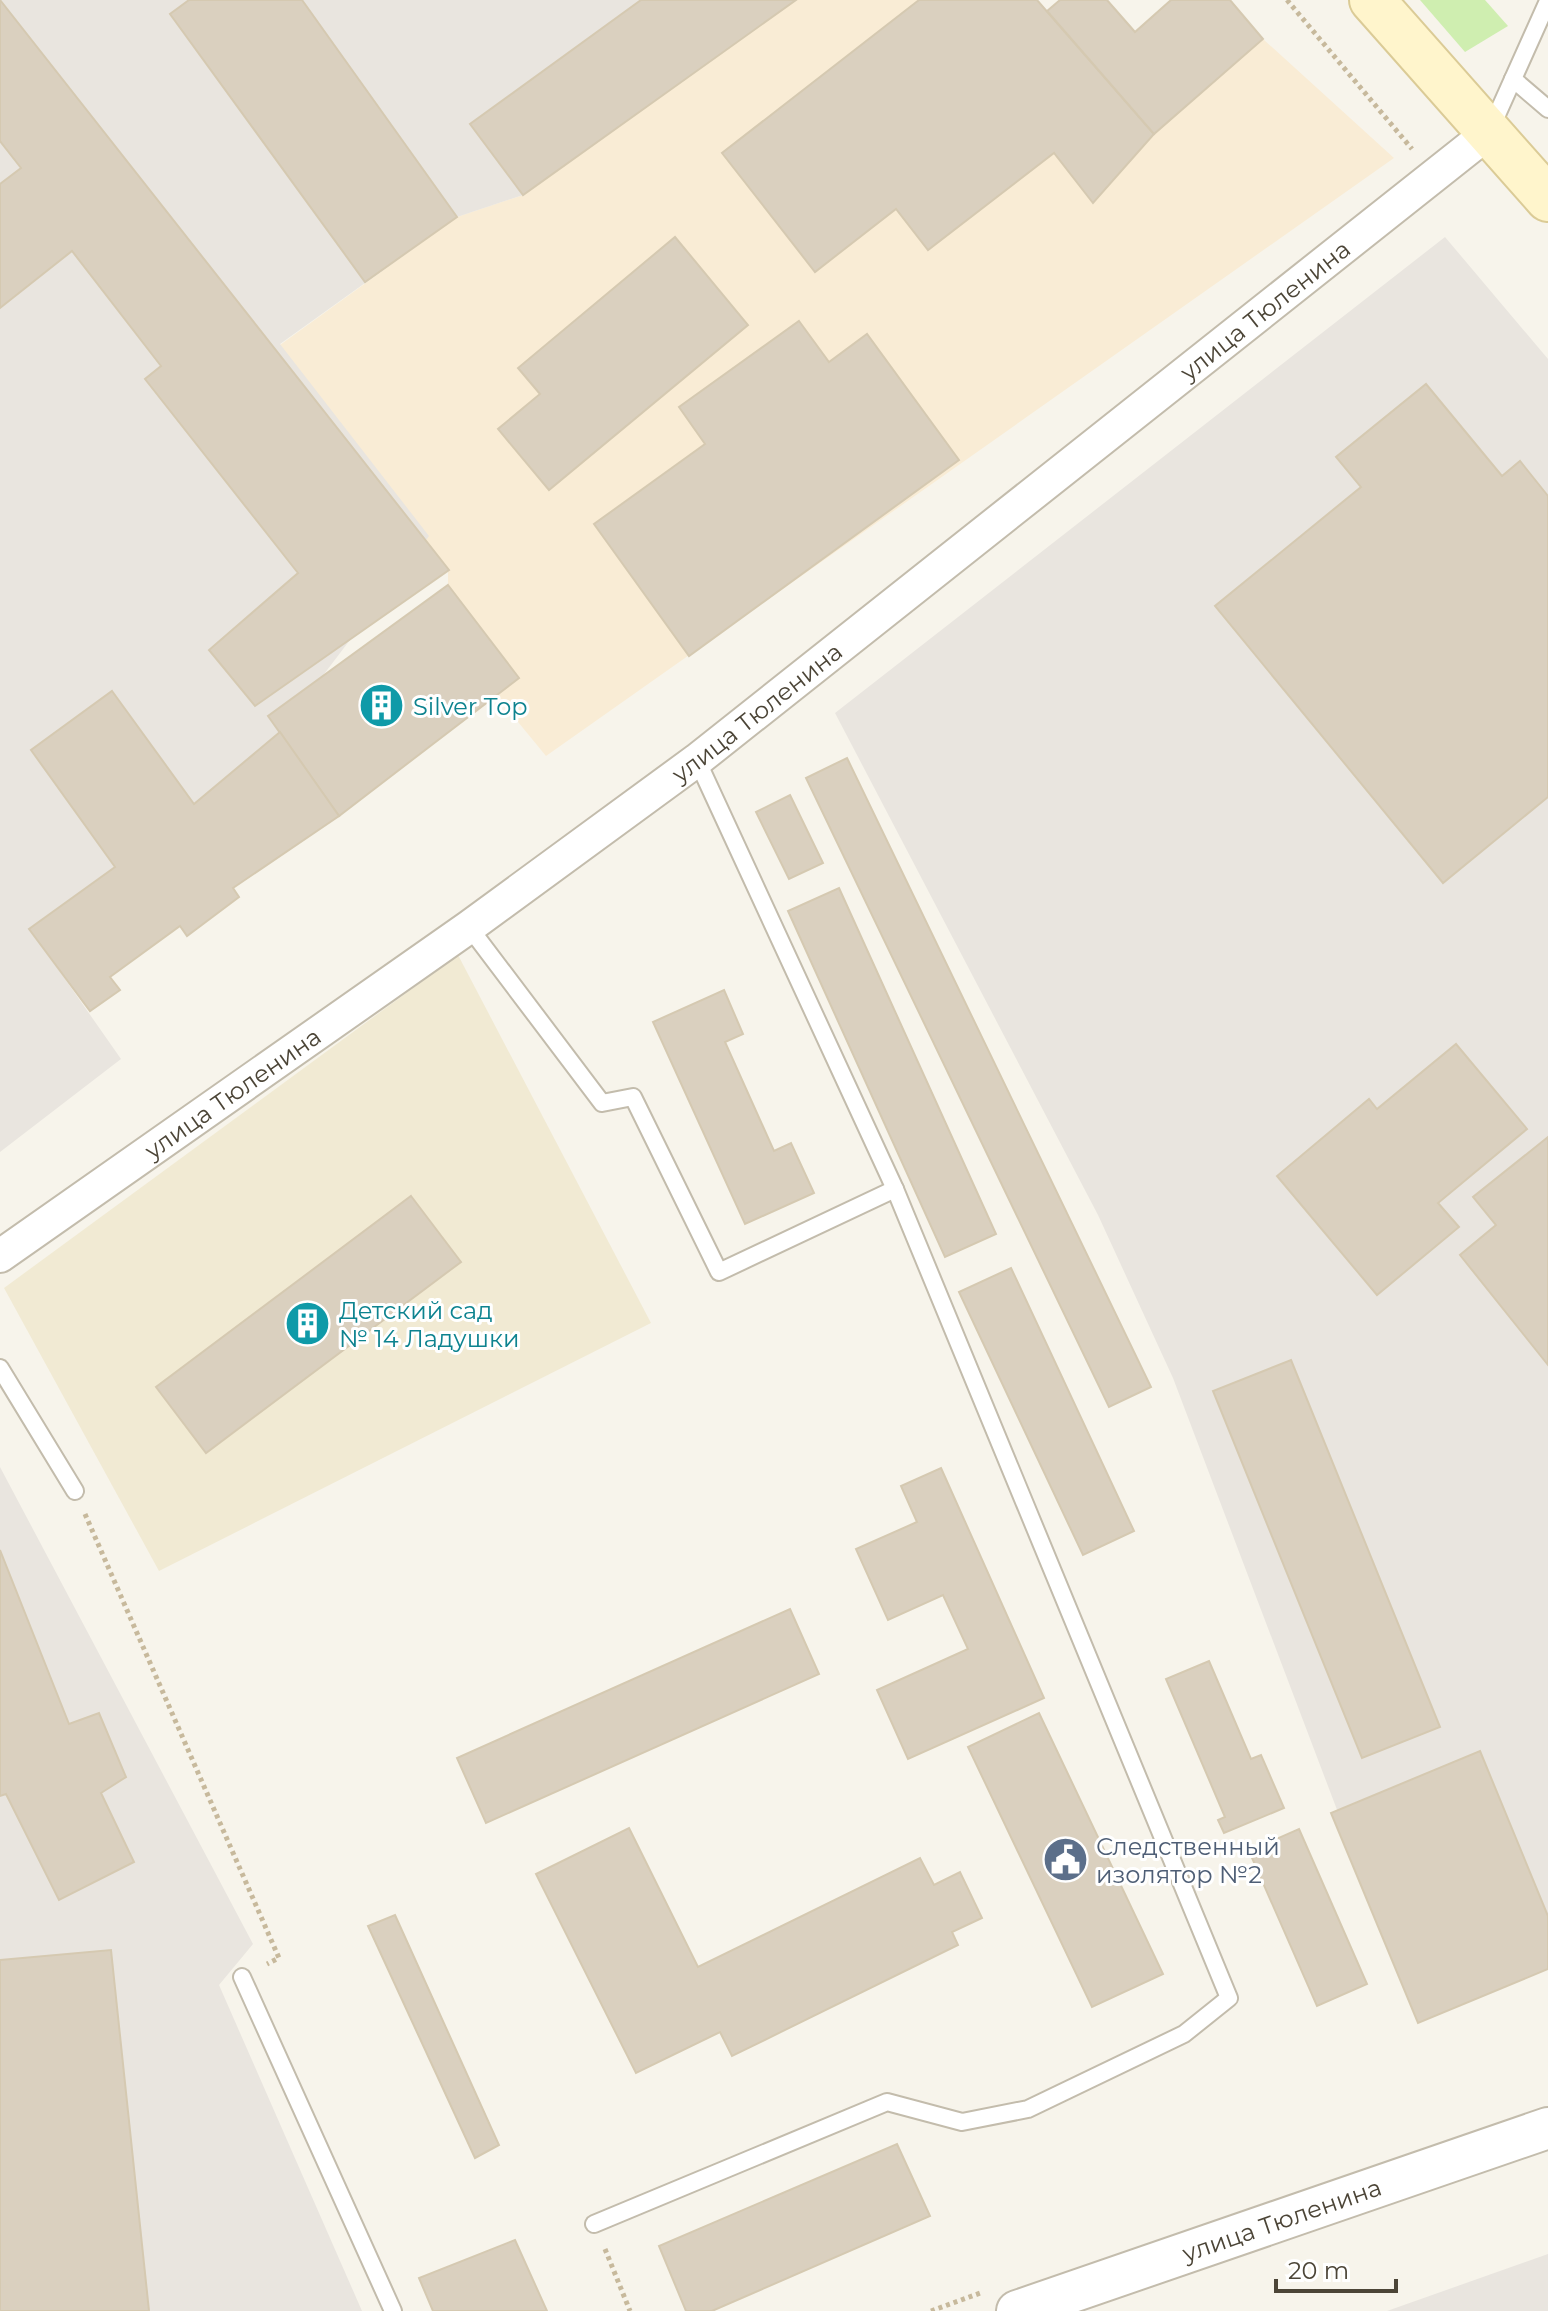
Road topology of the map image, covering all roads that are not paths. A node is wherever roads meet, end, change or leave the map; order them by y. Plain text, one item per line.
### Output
1 (1372, 0) edge
2 (1548, 1) edge
3 (1513, 79) junction
4 (1548, 109) edge
5 (1488, 133) junction
6 (1548, 199) edge
7 (697, 760) junction
8 (469, 927) junction
9 (895, 1189) junction
10 (0, 1256) edge
11 (0, 1368) edge
12 (75, 1491) road end
13 (242, 1977) road end
14 (1548, 2128) edge
15 (594, 2224) road end
16 (1072, 2300) edge
17 (393, 2311) edge
18 (1017, 2311) edge

1 - 5 main road
2 - 3 lane
3 - 4 lane
3 - 5 lane
5 - 6 main road
5 - 7 street, улица Тюленина
7 - 8 street, улица Тюленина
7 - 9 lane
8 - 9 lane
8 - 10 street, улица Тюленина
9 - 15 lane
11 - 12 lane
13 - 17 lane
14 - 16 street, улица Тюленина
16 - 18 street, улица Тюленина

